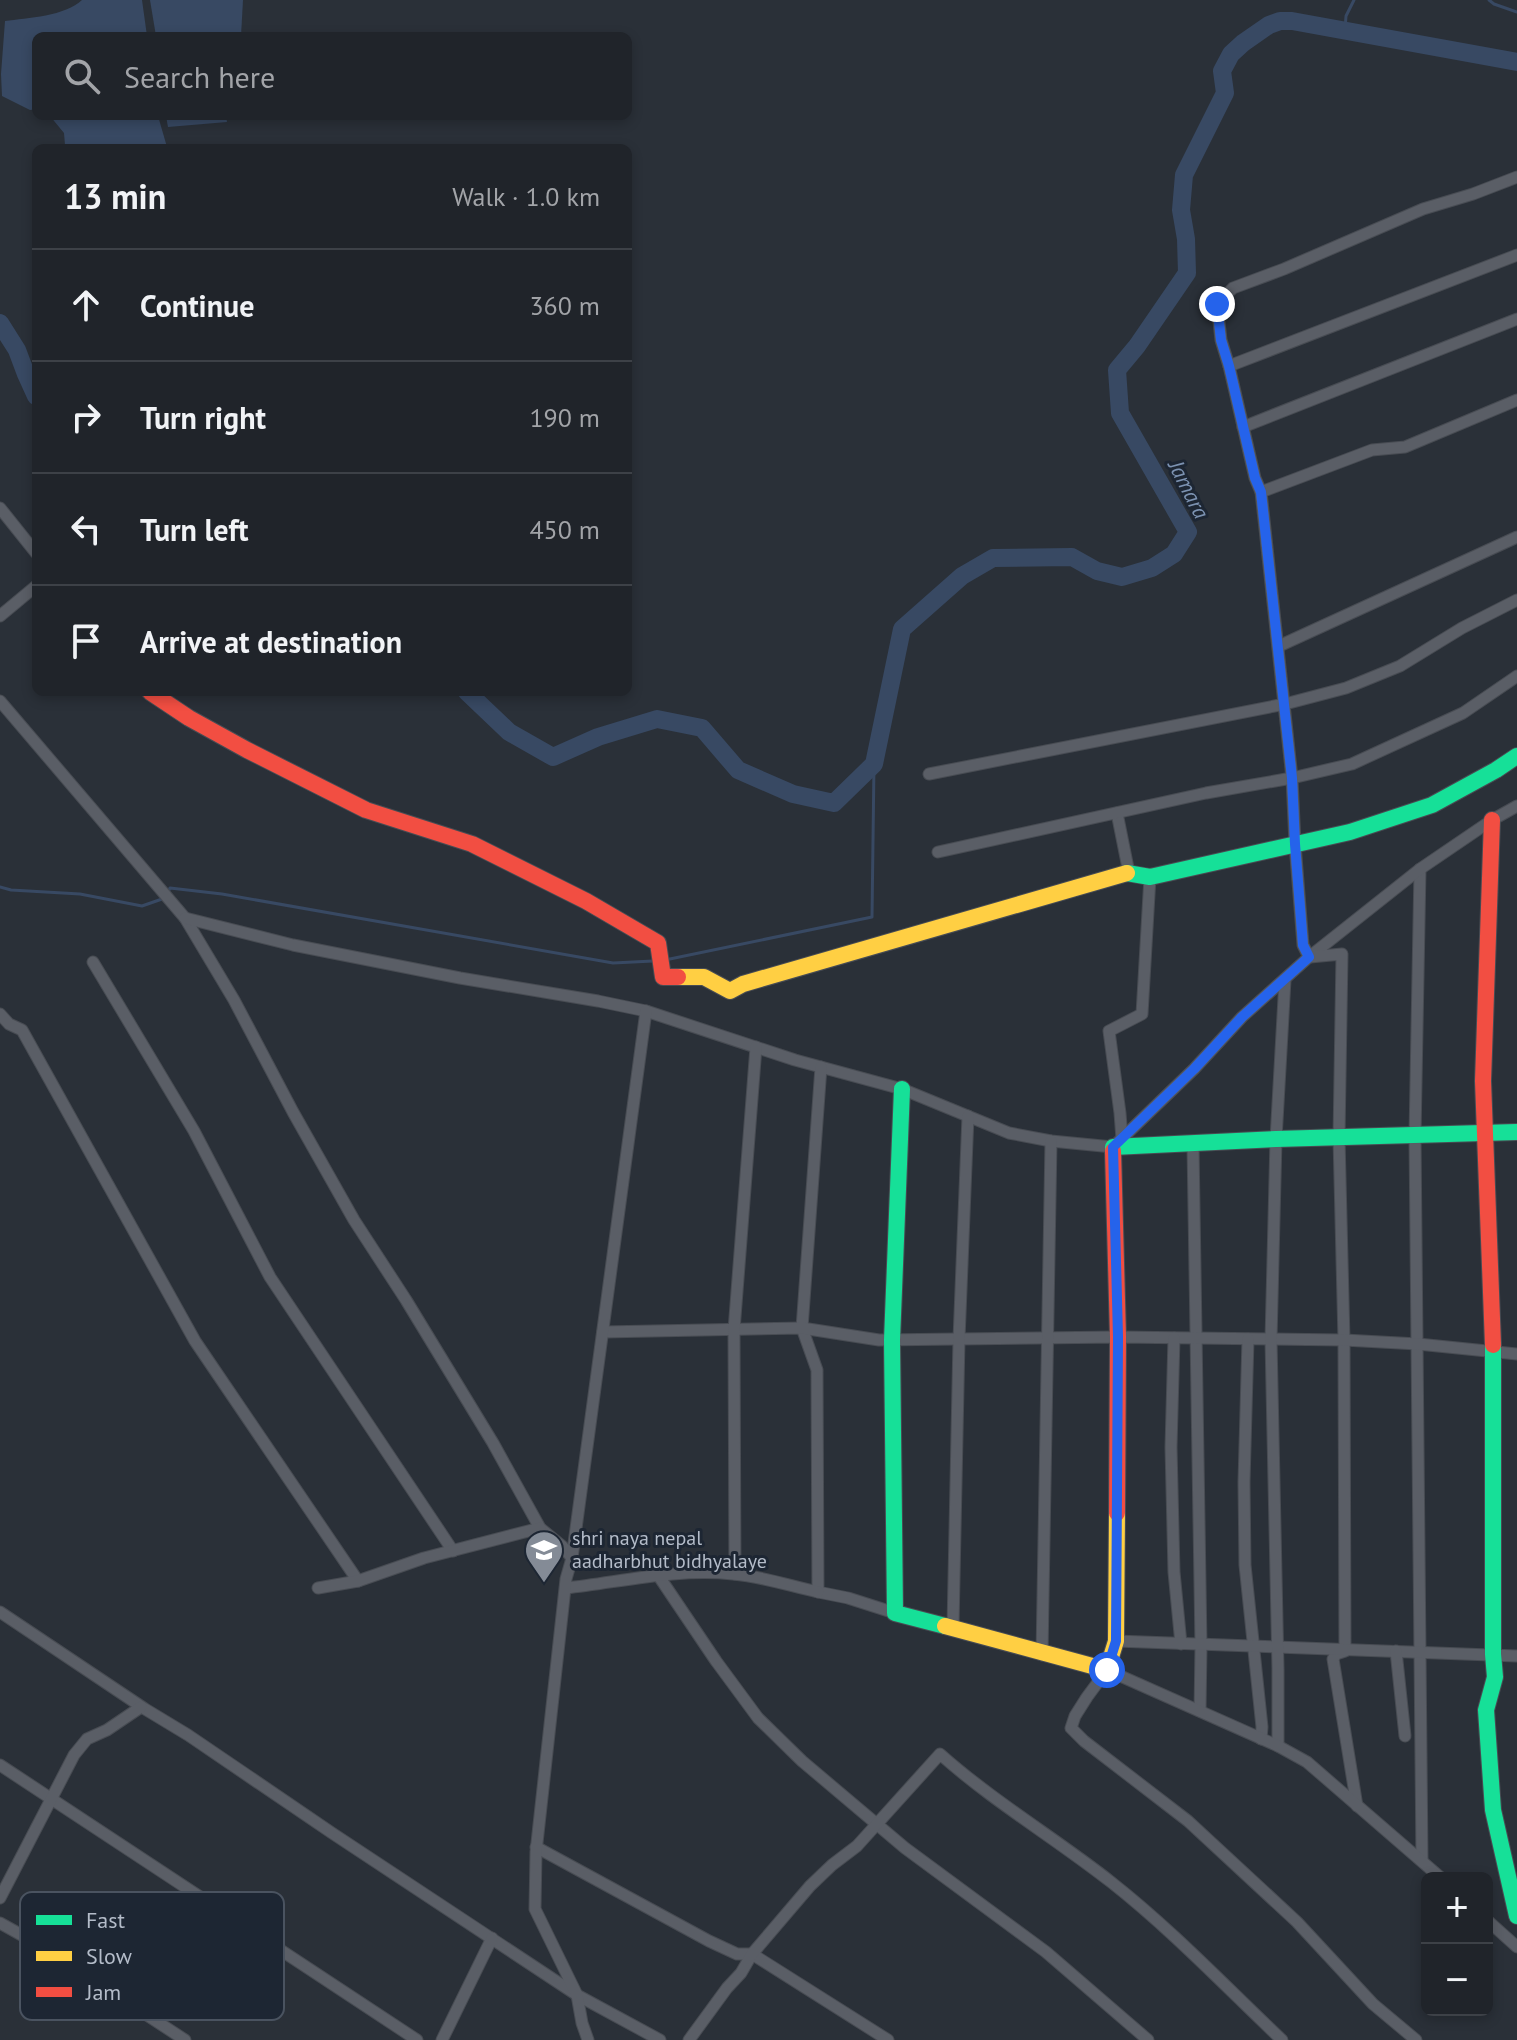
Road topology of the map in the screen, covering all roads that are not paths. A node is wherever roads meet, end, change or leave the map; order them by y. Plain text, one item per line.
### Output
1 (1517, 177) edge
2 (1517, 255) edge
3 (1517, 319) edge
4 (1229, 366) junction
5 (1517, 400) edge
6 (1243, 427) junction
7 (1261, 492) junction
8 (0, 508) edge
9 (1517, 537) edge
10 (32, 548) edge
11 (32, 589) edge
12 (1517, 600) edge
13 (0, 616) edge
14 (1279, 646) junction
15 (1517, 676) edge
16 (156, 696) edge
17 (0, 701) edge
18 (1285, 704) junction
19 (1517, 756) edge
20 (929, 774) dead end
21 (1292, 778) junction
22 (1517, 806) edge
23 (1117, 813) junction
24 (1492, 820) junction
25 (1295, 844) junction
26 (938, 852) dead end
27 (1420, 869) junction
28 (1129, 873) junction
29 (1150, 877) junction
30 (185, 918) junction
31 (1309, 957) junction
32 (93, 962) dead end
33 (1285, 980) junction
34 (646, 1011) junction
35 (0, 1014) edge
36 (756, 1047) junction
37 (821, 1067) junction
38 (902, 1089) junction
39 (968, 1116) junction
40 (1485, 1132) junction
41 (1517, 1132) edge
42 (1415, 1136) junction
43 (1339, 1138) junction
44 (1276, 1139) junction
45 (1051, 1141) junction
46 (1118, 1143) junction
47 (1193, 1145) junction
48 (802, 1328) junction
49 (734, 1330) junction
50 (603, 1332) junction
51 (1048, 1337) junction
52 (1118, 1337) junction
53 (1174, 1338) junction
54 (1196, 1338) junction
55 (959, 1339) junction
56 (1248, 1339) junction
57 (892, 1340) junction
58 (1271, 1340) junction
59 (1344, 1340) junction
60 (1418, 1344) junction
61 (1493, 1353) junction
62 (1517, 1354) edge
63 (540, 1528) junction
64 (453, 1551) junction
65 (572, 1558) junction
66 (735, 1574) junction
67 (658, 1575) junction
68 (358, 1581) junction
69 (318, 1588) dead end
70 (566, 1588) junction
71 (818, 1592) junction
72 (0, 1612) edge
73 (895, 1613) junction
74 (953, 1627) junction
75 (1116, 1641) junction
76 (1181, 1644) junction
77 (1201, 1646) junction
78 (1254, 1647) junction
79 (1278, 1647) junction
80 (1345, 1651) junction
81 (1396, 1651) junction
82 (1419, 1652) junction
83 (1493, 1654) junction
84 (1042, 1655) junction
85 (1517, 1656) edge
86 (1107, 1670) junction
87 (141, 1707) junction
88 (1200, 1711) junction
89 (1405, 1736) dead end
90 (1261, 1739) junction
91 (1278, 1746) junction
92 (0, 1765) edge
93 (51, 1799) junction
94 (1357, 1806) junction
95 (876, 1824) junction
96 (536, 1847) junction
97 (1422, 1861) junction
98 (1434, 1872) edge
99 (192, 1892) edge
100 (1, 1893) edge
101 (1517, 1916) edge
102 (0, 1923) edge
103 (1493, 1925) edge
104 (20, 1934) edge
105 (492, 1938) junction
106 (1517, 1947) edge
107 (284, 1952) edge
108 (752, 1954) junction
109 (577, 1995) junction
110 (154, 2020) edge
111 (1269, 2035) edge
112 (185, 2040) edge
113 (417, 2040) edge
114 (442, 2040) edge
115 (588, 2040) edge
116 (660, 2040) edge
117 (689, 2040) edge
118 (888, 2040) edge
119 (1148, 2040) edge
120 (1282, 2040) edge
121 (1416, 2040) edge

1 - 4 street
2 - 4 street
3 - 6 street
4 - 6 street
5 - 7 street
6 - 7 street
7 - 14 street
8 - 10 street
9 - 14 street
11 - 13 street
12 - 18 street
14 - 18 street
15 - 21 street
16 - 28 street
17 - 30 street
18 - 20 street
18 - 21 street
19 - 25 street
21 - 23 street
21 - 25 street
22 - 24 street
23 - 26 street
23 - 28 street
24 - 27 street
24 - 40 street
25 - 29 street
25 - 31 street
27 - 31 street
27 - 42 street
28 - 29 street
29 - 46 street
30 - 34 street
30 - 63 street
31 - 33 street
31 - 43 street
32 - 64 street
33 - 44 street
33 - 46 street
34 - 36 street
34 - 50 street
35 - 68 street
36 - 37 street
36 - 49 street
37 - 38 street
37 - 48 street
38 - 39 street
38 - 57 street
39 - 45 street
39 - 55 street
40 - 41 street
40 - 42 street
40 - 61 street
42 - 43 street
42 - 60 street
43 - 44 street
43 - 59 street
44 - 47 street
44 - 58 street
45 - 46 street
45 - 51 street
46 - 47 street
46 - 52 street
47 - 54 street
48 - 49 street
48 - 57 street
48 - 71 street
49 - 50 street
49 - 66 street
50 - 65 street
51 - 52 street
51 - 55 street
51 - 84 street
52 - 53 street
52 - 75 street
53 - 54 street
53 - 76 street
54 - 56 street
54 - 77 street
55 - 57 street
55 - 74 street
56 - 58 street
56 - 78 street
57 - 73 street
58 - 59 street
58 - 79 street
59 - 60 street
59 - 80 street
60 - 61 street
60 - 82 street
61 - 62 street
61 - 83 street
63 - 64 street
63 - 65 street
64 - 68 street
65 - 70 street
66 - 67 street
66 - 71 street
67 - 70 street
67 - 95 street
68 - 69 street
70 - 96 street
71 - 73 street
72 - 87 street
73 - 74 street
74 - 84 street
75 - 76 street
75 - 86 street
76 - 77 street
77 - 78 street
77 - 88 street
78 - 79 street
78 - 90 street
79 - 80 street
79 - 91 street
80 - 81 street
80 - 94 street
81 - 82 street
81 - 89 street
82 - 83 street
82 - 97 street
83 - 85 street
83 - 101 street
84 - 86 street
86 - 88 street
86 - 121 street
87 - 93 street
87 - 105 street
88 - 90 street
90 - 91 street
91 - 94 street
92 - 93 street
93 - 99 street
93 - 100 street
94 - 97 street
95 - 108 street
95 - 111 street
95 - 119 street
96 - 108 street
96 - 109 street
97 - 98 street
102 - 104 street
103 - 106 street
105 - 109 street
105 - 114 street
107 - 113 street
108 - 117 street
108 - 118 street
109 - 115 street
109 - 116 street
110 - 112 street
111 - 120 street

